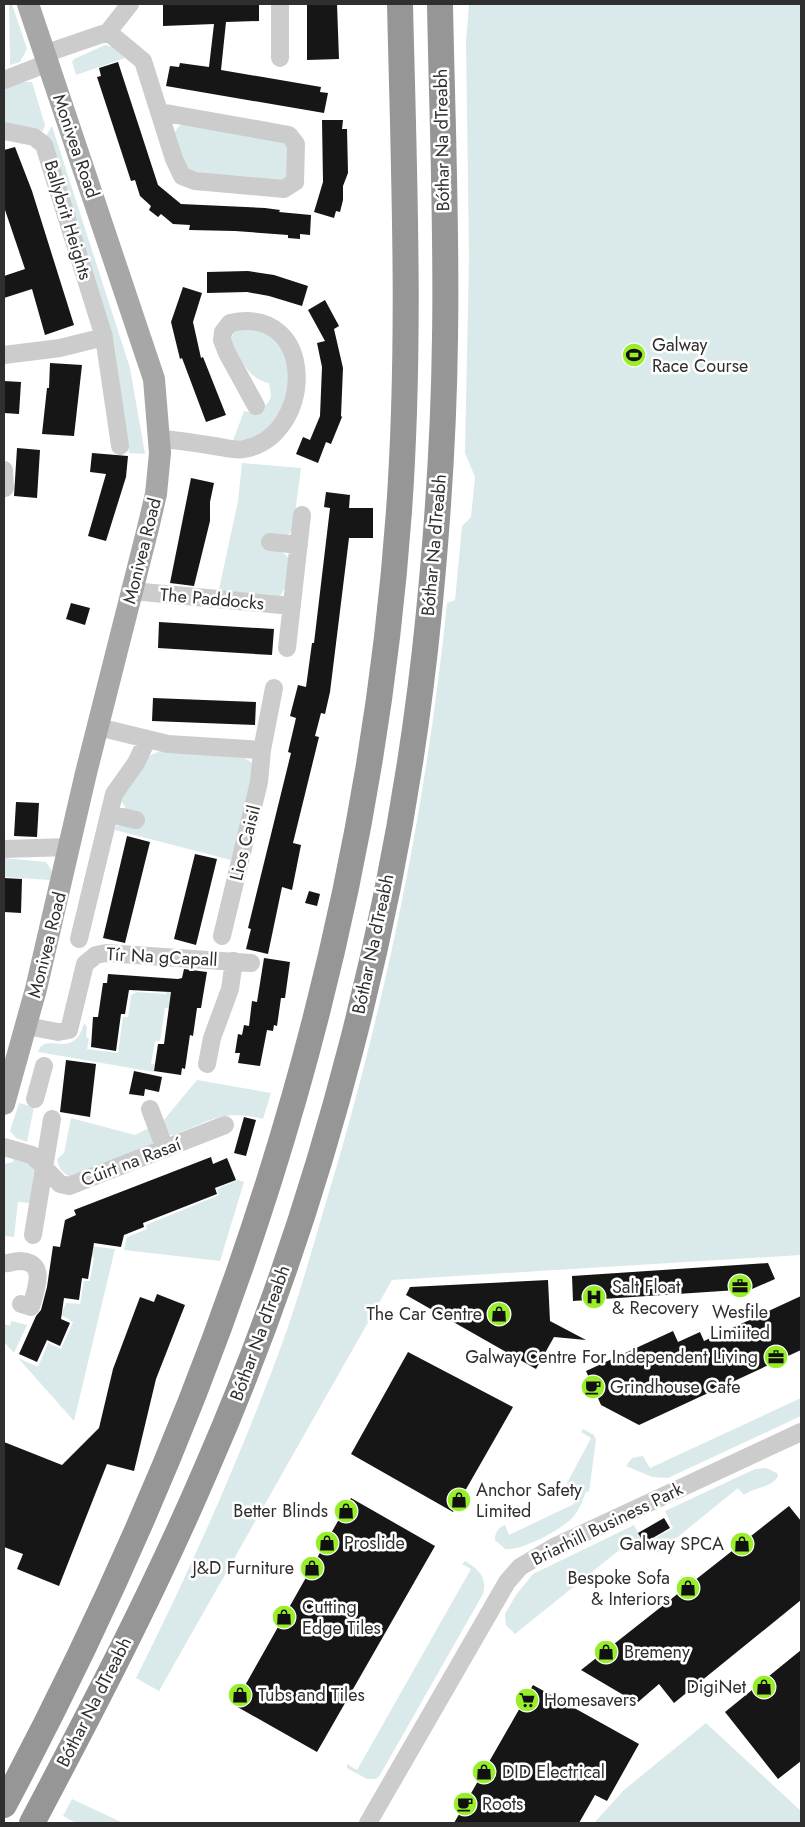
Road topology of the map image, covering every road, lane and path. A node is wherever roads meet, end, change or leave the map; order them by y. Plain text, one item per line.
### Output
1 (28, 4) edge
2 (130, 4) edge
3 (280, 4) edge
4 (400, 4) edge
5 (440, 4) edge
6 (453, 4) edge
7 (108, 32) junction
8 (46, 58) junction
9 (280, 58) dead end
10 (441, 58) junction
11 (4, 80) edge
12 (160, 112) junction
13 (4, 132) edge
14 (104, 337) junction
15 (4, 355) edge
16 (256, 406) dead end
17 (160, 439) junction
18 (120, 446) dead end
19 (4, 470) edge
20 (5, 488) edge
21 (302, 514) dead end
22 (270, 542) dead end
23 (299, 545) junction
24 (132, 591) junction
25 (292, 606) junction
26 (287, 648) dead end
27 (274, 688) dead end
28 (98, 727) junction
29 (147, 740) junction
30 (262, 750) junction
31 (110, 814) junction
32 (136, 820) dead end
33 (70, 847) junction
34 (4, 850) edge
35 (222, 936) dead end
36 (79, 938) dead end
37 (27, 1026) junction
38 (207, 1064) dead end
39 (44, 1066) dead end
40 (12, 1076) junction
41 (4, 1104) edge
42 (150, 1109) dead end
43 (52, 1119) dead end
44 (225, 1125) dead end
45 (4, 1147) edge
46 (165, 1149) junction
47 (44, 1165) junction
48 (33, 1235) dead end
49 (5, 1268) edge
50 (21, 1304) dead end
51 (801, 1432) edge
52 (4, 1805) edge
53 (32, 1823) edge
54 (368, 1823) edge

1 - 8 main road, Monivea Road
2 - 7 street
3 - 9 street
4 - 52 highway, Bóthar Na dTreabh
5 - 10 highway, Bóthar Na dTreabh
6 - 10 highway
7 - 8 street
7 - 12 street
8 - 11 street
8 - 17 main road, Monivea Road
10 - 53 highway, Bóthar Na dTreabh
12 - 12 street
13 - 14 street, Ballybrit Heights
14 - 15 street
14 - 18 street, Ballybrit Heights
16 - 17 street
17 - 24 main road, Monivea Road
19 - 20 street
21 - 23 street
22 - 23 street
23 - 25 street
24 - 25 street, The Paddocks
24 - 28 main road, Monivea Road
25 - 26 street
27 - 30 street, Lios Caisil
28 - 29 street
28 - 33 main road, Monivea Road
29 - 30 street
29 - 31 street
30 - 35 street, Lios Caisil
31 - 32 street
31 - 36 street
33 - 34 street
33 - 37 main road, Monivea Road
37 - 38 street, Tír Na gCapall
37 - 40 main road, Monivea Road
39 - 40 street
40 - 41 main road, Monivea Road
42 - 46 street
43 - 47 street
44 - 46 street, Cúirt na Rasaí
45 - 47 street, Cúirt na Rasaí
46 - 47 street, Cúirt na Rasaí
47 - 48 street
49 - 50 street
51 - 54 street, Briarhill Business Park

